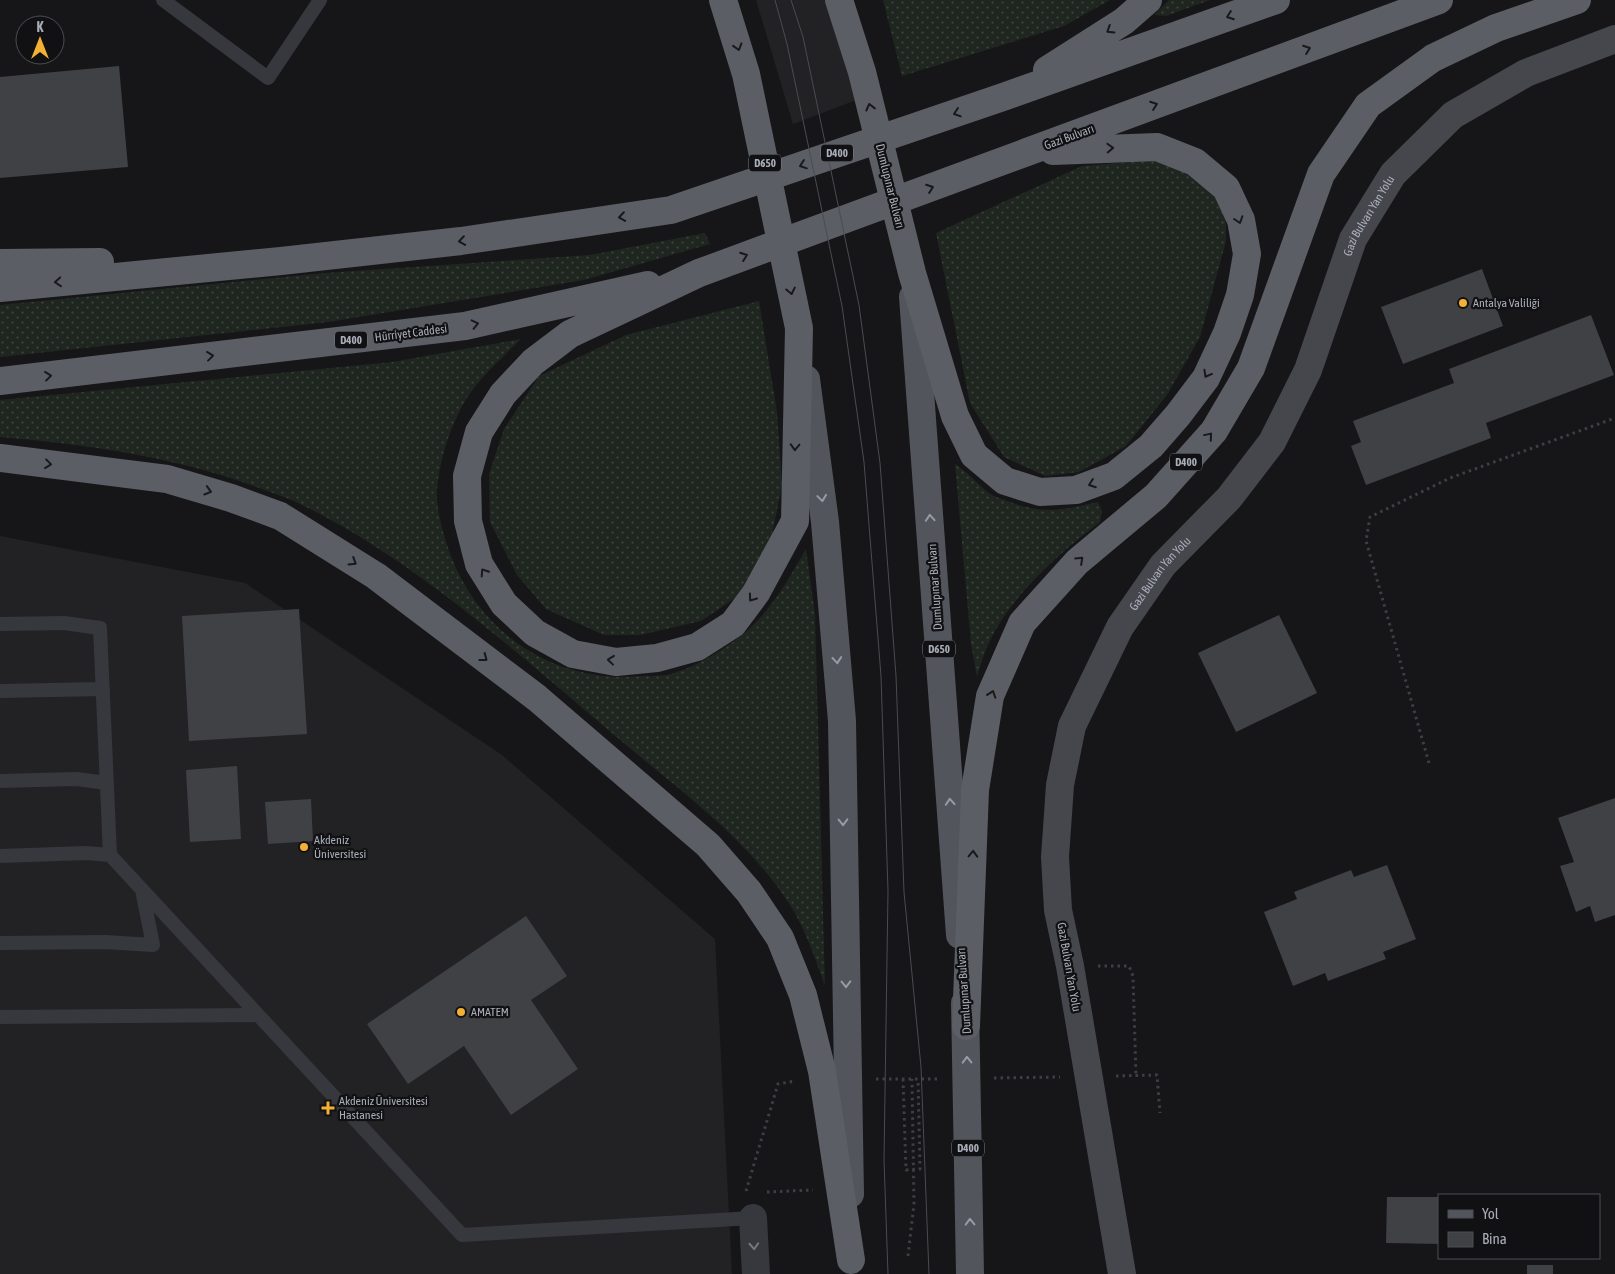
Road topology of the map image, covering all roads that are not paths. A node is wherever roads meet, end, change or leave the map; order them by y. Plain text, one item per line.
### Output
1 (163, 0) edge
2 (320, 0) edge
3 (723, 0) edge
4 (839, 0) edge
5 (853, 0) edge
6 (1148, 0) edge
7 (1276, 0) edge
8 (1440, 0) edge
9 (1577, 0) edge
10 (1615, 39) edge
11 (862, 72) junction
12 (1003, 97) junction
13 (1026, 152) junction
14 (281, 261) junction
15 (0, 263) edge
16 (699, 273) junction
17 (912, 273) junction
18 (0, 288) edge
19 (799, 328) junction
20 (0, 381) edge
21 (0, 458) edge
22 (0, 624) edge
23 (103, 689) junction
24 (0, 691) edge
25 (0, 781) edge
26 (107, 783) junction
27 (110, 854) junction
28 (0, 856) edge
29 (142, 889) junction
30 (0, 943) edge
31 (257, 1015) junction
32 (0, 1017) edge
33 (966, 1026) junction
34 (754, 1205) joint
35 (851, 1267) edge
36 (971, 1273) edge
37 (756, 1274) edge
38 (1122, 1274) edge

1 - 2 lane
3 -> 19 highway, D650
4 - 11 highway, Dumlupınar Bulvarı / D650
5 - 11 highway
6 -> 12 highway
7 -> 12 highway, D400
13 -> 8 highway, Gazi Bulvarı / D400
33 -> 9 highway, D400
10 - 38 main road, Gazi Bulvarı Yan Yolu
17 -> 11 highway, Dumlupınar Bulvarı / D650
12 -> 14 highway, D400
16 -> 13 highway, Gazi Bulvarı / D400
13 -> 17 highway
14 - 15 highway, D400
14 -> 18 highway
19 -> 16 highway
20 -> 16 highway, Hürriyet Caddesi / D400
33 -> 17 main road, Dumlupınar Bulvarı / D650
19 -> 35 main road
21 -> 35 highway
22 - 23 lane
23 - 24 lane
23 - 26 lane
25 - 26 lane
26 - 27 lane
27 - 28 lane
27 - 29 lane
29 - 30 lane
29 - 31 lane
31 - 32 lane
31 - 34 lane
36 -> 33 main road, Dumlupınar Bulvarı / D400
34 -> 37 street

